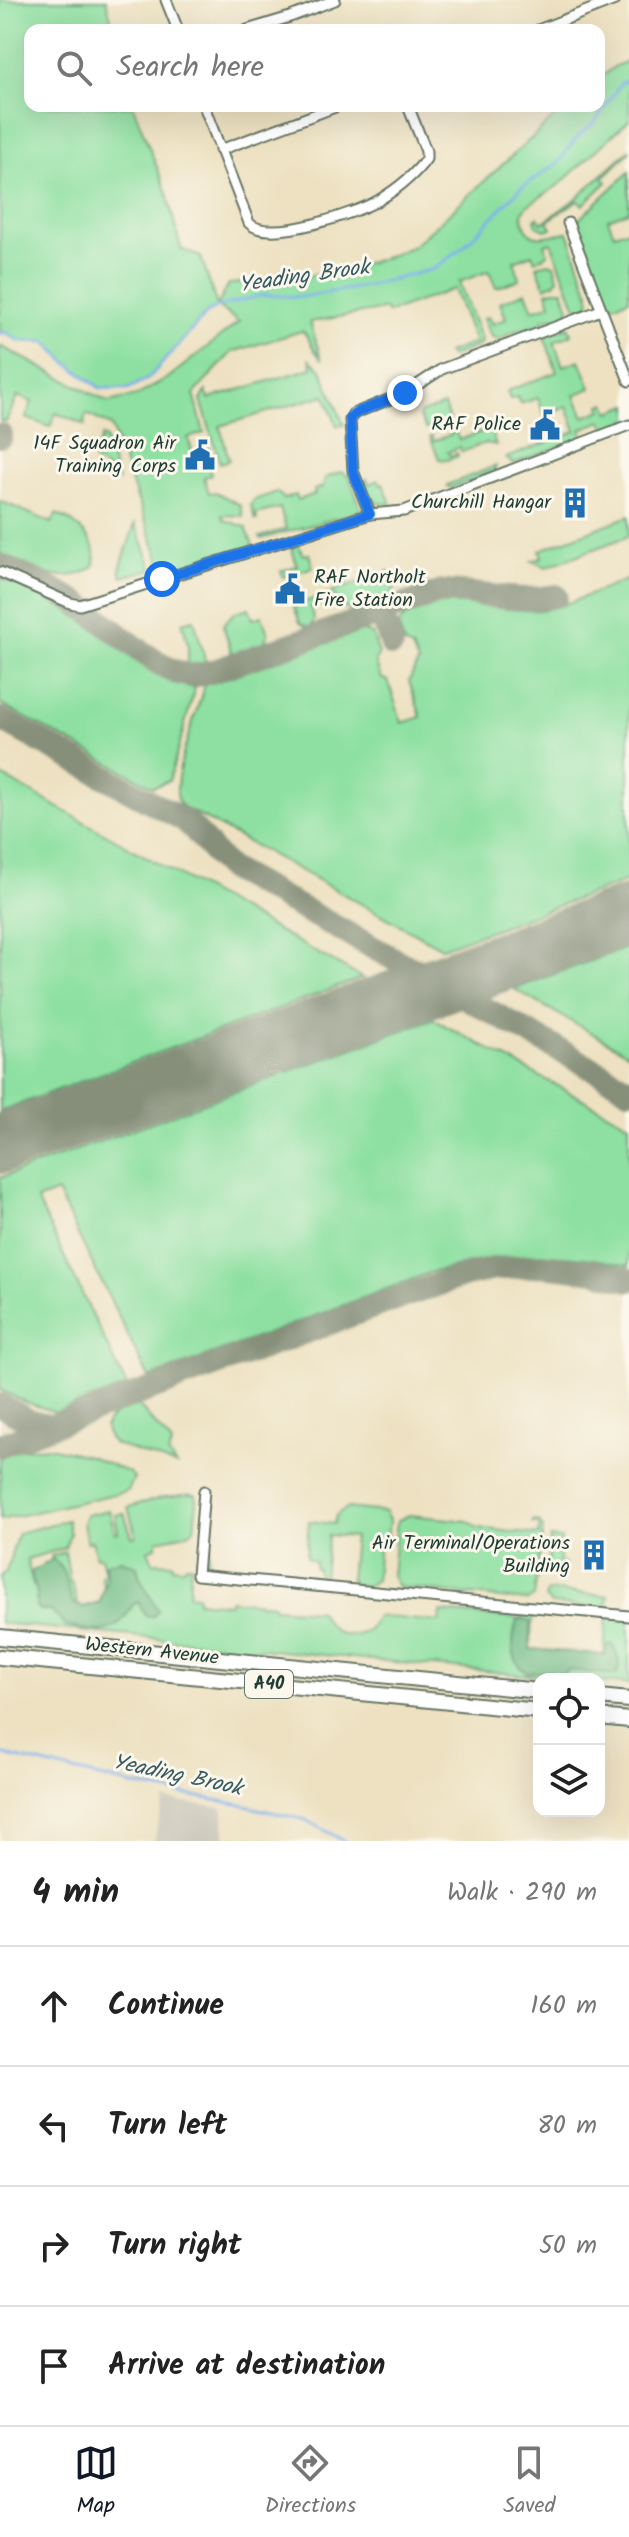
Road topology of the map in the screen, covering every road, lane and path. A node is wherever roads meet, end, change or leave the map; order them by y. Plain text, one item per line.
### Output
1 (166, 0) edge
2 (335, 0) edge
3 (615, 0) edge
4 (176, 24) edge
5 (267, 24) edge
6 (553, 24) edge
7 (206, 112) edge
8 (322, 112) edge
9 (410, 112) edge
10 (220, 150) junction
11 (568, 223) dead end
12 (601, 310) junction
13 (629, 381) edge
14 (629, 425) edge
15 (370, 514) junction
16 (0, 572) edge
17 (204, 1491) dead end
18 (629, 1616) edge
19 (0, 1637) edge
20 (0, 1657) edge
21 (533, 1690) edge
22 (605, 1698) edge
23 (629, 1700) edge
24 (533, 1710) edge
25 (605, 1718) edge
26 (629, 1720) edge

1 - 4 street
2 - 5 street
3 - 6 street
7 - 10 street
8 - 10 street
9 - 10 street
11 - 12 street
12 - 13 street
12 - 15 street
14 - 15 street
15 - 16 street
17 - 18 street
19 - 21 highway, Western Avenue / A40
20 - 24 highway, Western Avenue / A40
22 - 23 highway
25 - 26 highway

